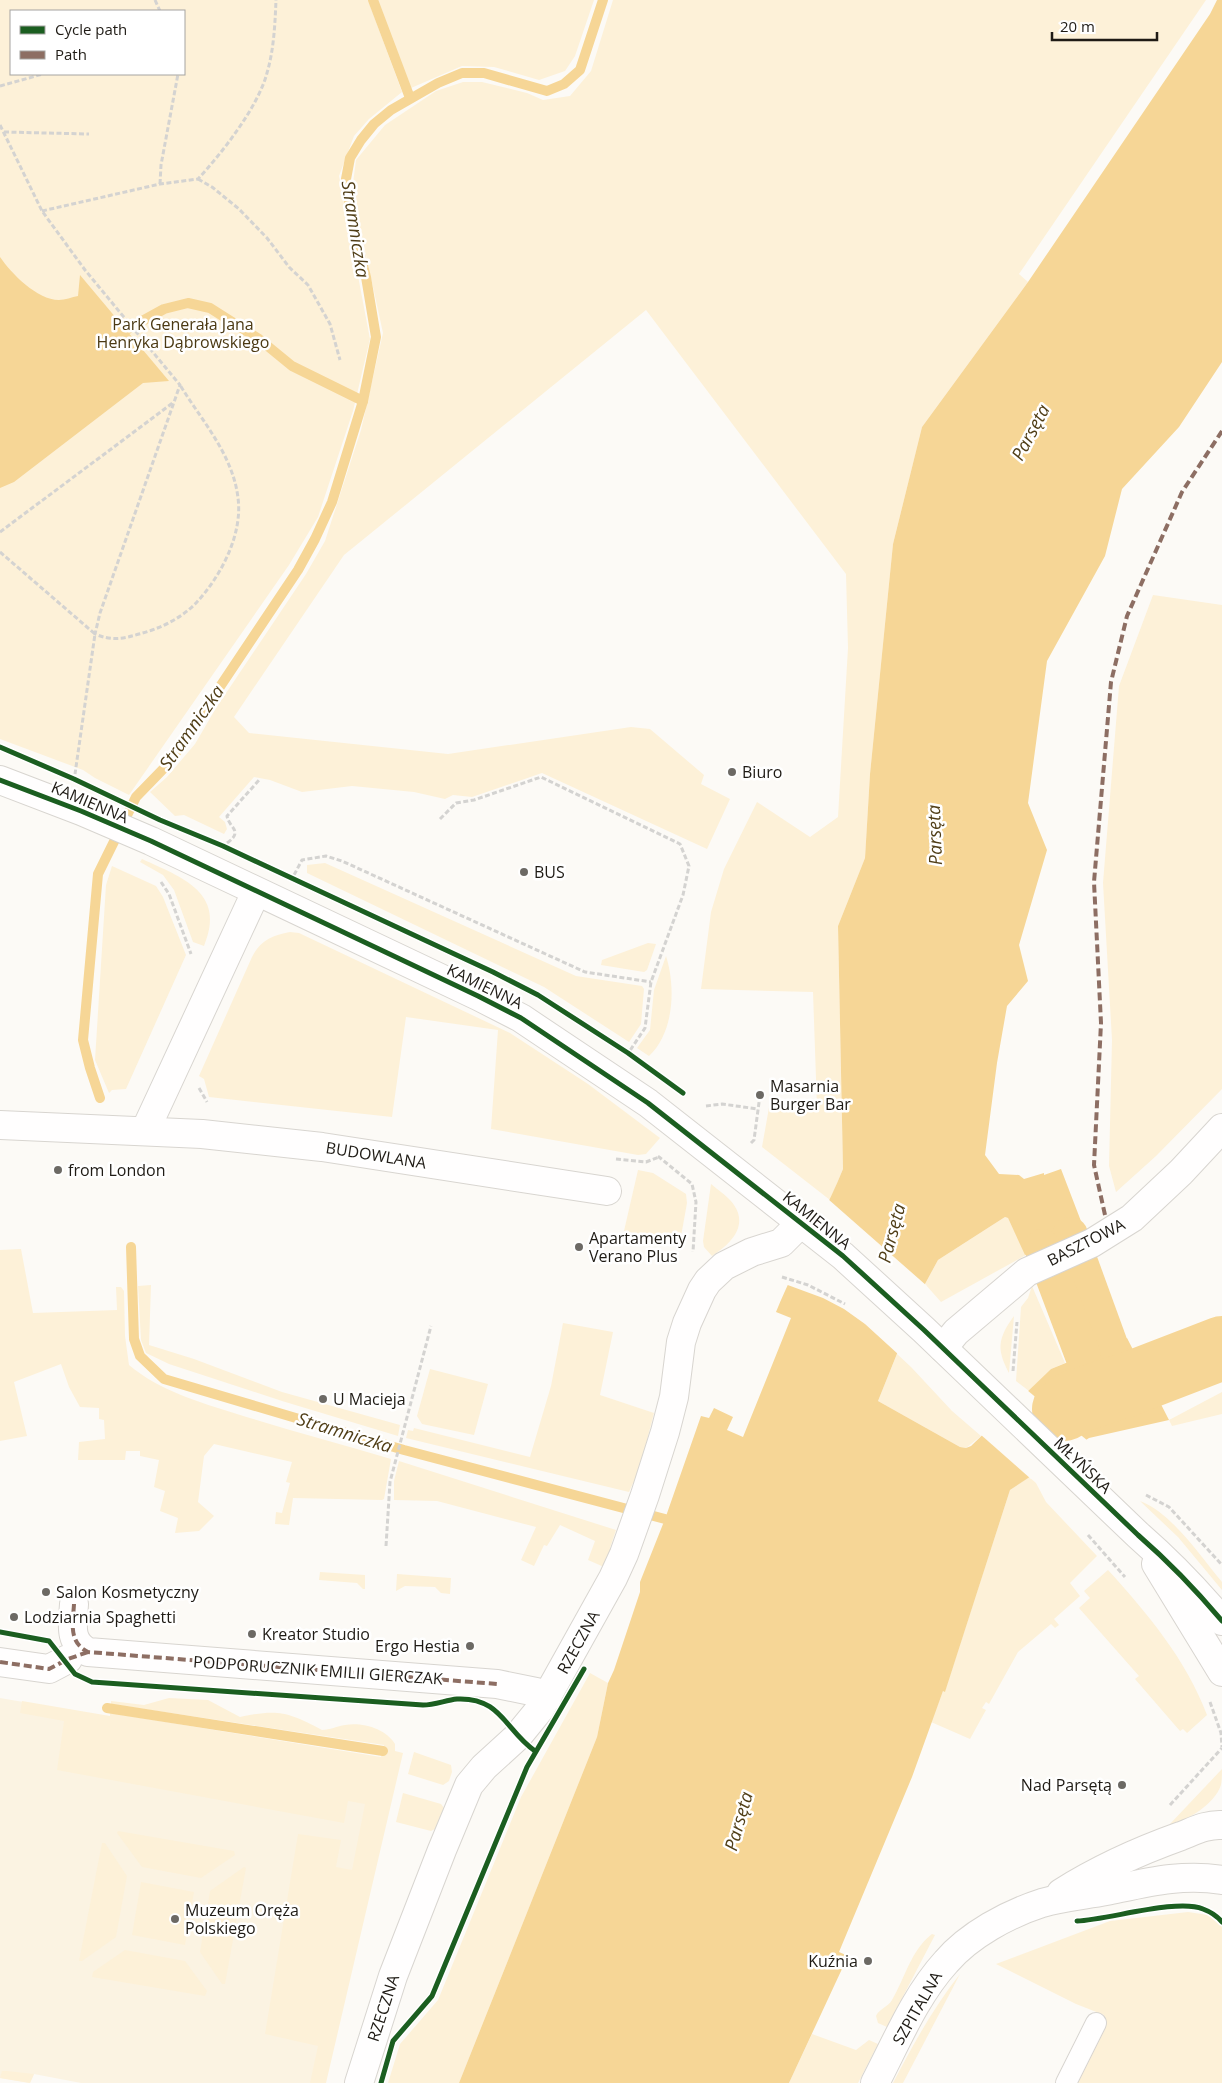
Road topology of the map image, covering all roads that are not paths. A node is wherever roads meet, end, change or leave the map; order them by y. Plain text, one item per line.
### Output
1 (0, 780) edge
2 (256, 892) junction
3 (0, 1125) edge
4 (1222, 1128) edge
5 (145, 1131) junction
6 (607, 1190) dead end
7 (802, 1224) junction
8 (933, 1339) junction
9 (1138, 1535) junction
10 (74, 1604) dead end
11 (1222, 1621) edge
12 (78, 1655) junction
13 (0, 1662) edge
14 (1222, 1672) edge
15 (547, 1698) junction
16 (1222, 1825) edge
17 (1222, 1880) edge
18 (1048, 1901) junction
19 (1096, 2023) dead end
20 (359, 2083) edge
21 (875, 2083) edge
22 (1066, 2083) edge

1 - 2 street, KAMIENNA
2 - 5 street
2 - 7 street, KAMIENNA
3 - 5 street, BUDOWLANA
4 - 8 street, BASZTOWA
5 - 6 street, BUDOWLANA
7 - 8 street, KAMIENNA
7 - 15 street, RZECZNA
8 - 9 street, MŁYŃSKA
9 - 11 street, MŁYŃSKA
9 - 14 street, MŁYŃSKA
10 - 12 street
12 - 13 street
12 - 15 street, PODPORUCZNIK EMILII GIERCZAK
15 - 20 street, RZECZNA
16 - 18 street, SZPITALNA
17 - 18 street, SZPITALNA
18 - 21 street, SZPITALNA
19 - 22 lane

